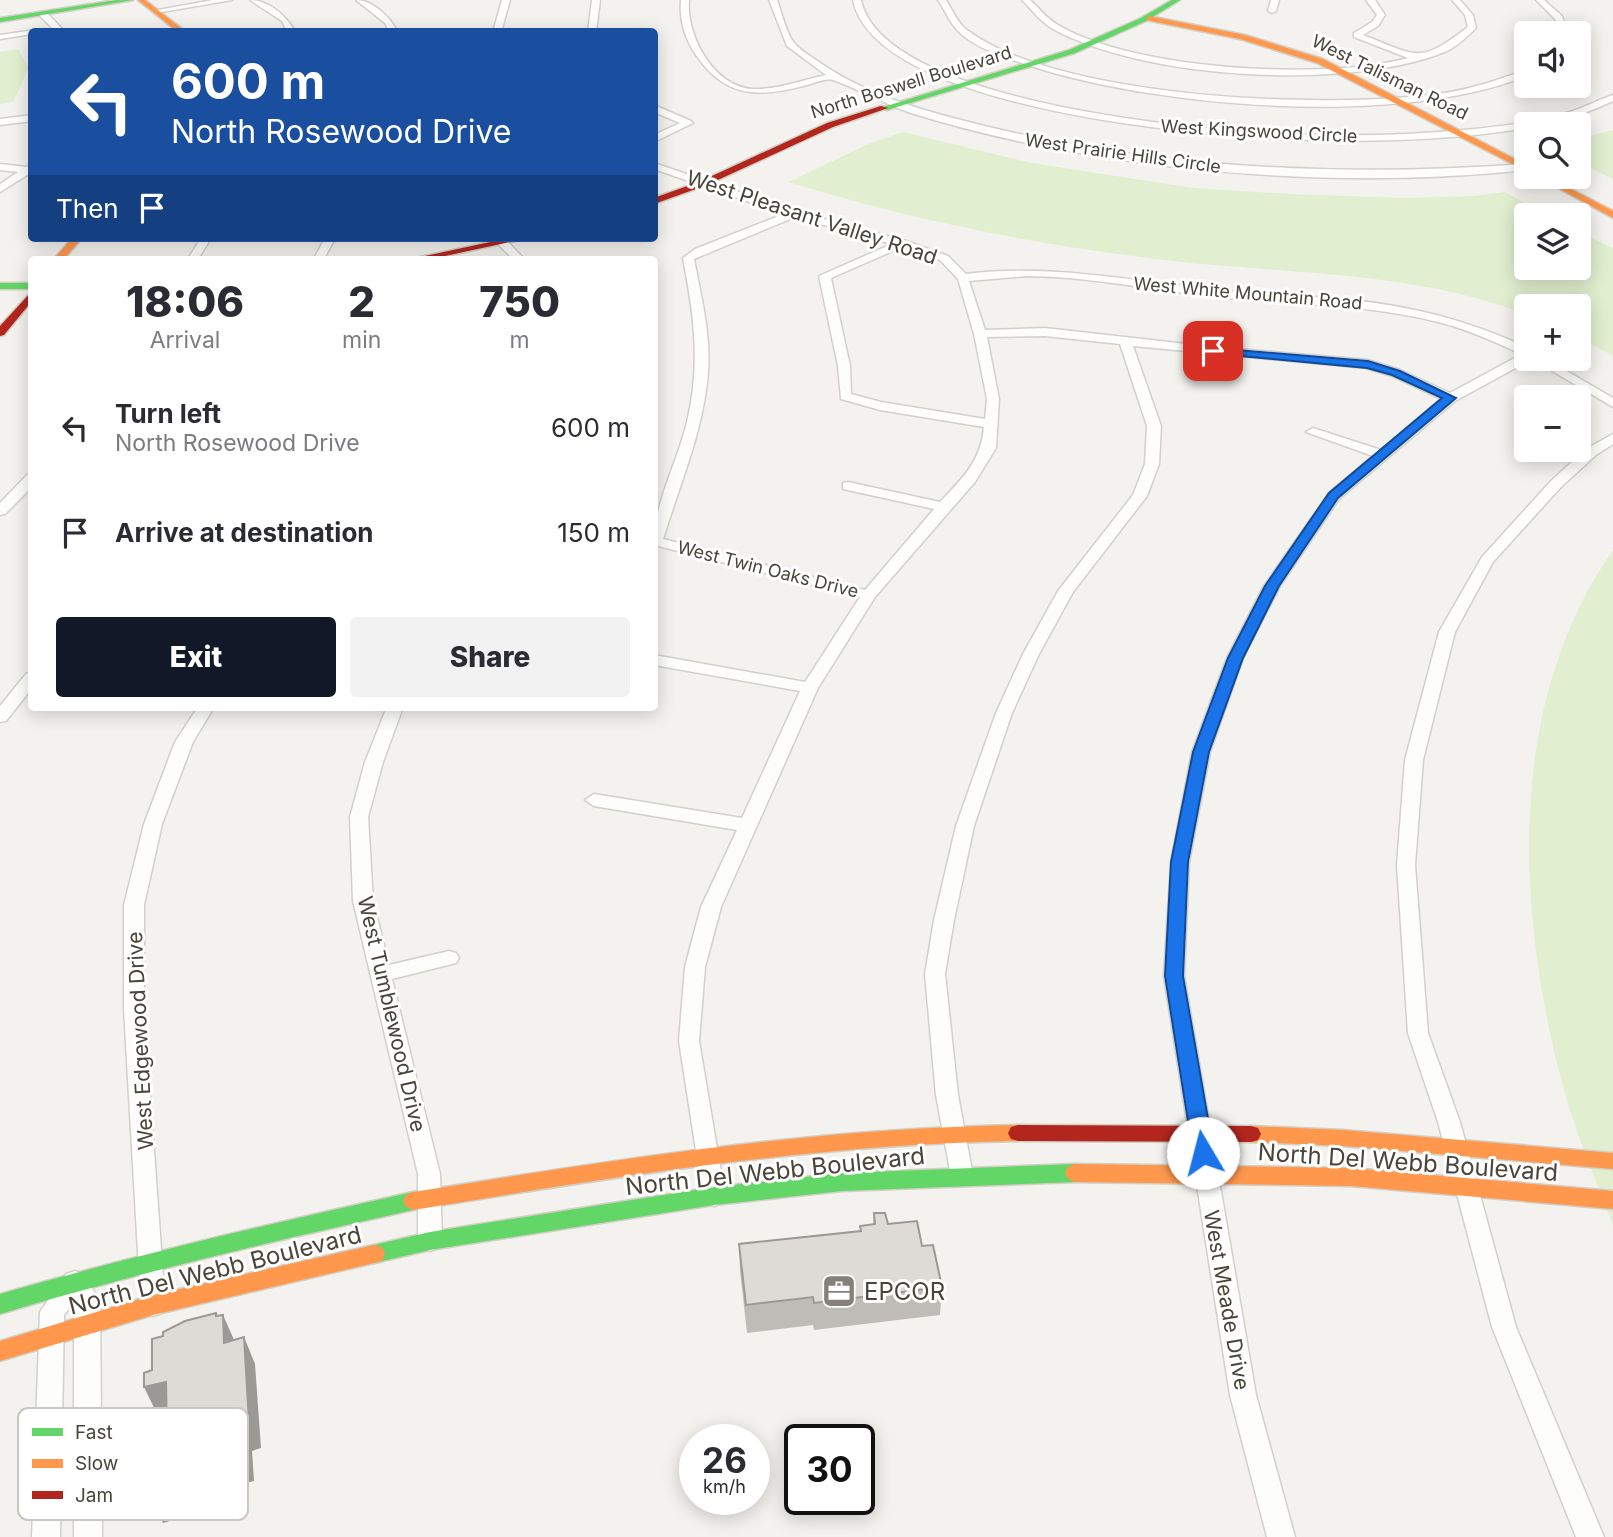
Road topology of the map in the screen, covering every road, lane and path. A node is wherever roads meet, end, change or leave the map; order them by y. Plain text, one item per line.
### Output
1 (84, 0) edge
2 (131, 0) edge
3 (141, 0) edge
4 (228, 0) edge
5 (254, 0) edge
6 (360, 0) edge
7 (506, 0) edge
8 (596, 0) edge
9 (685, 0) edge
10 (773, 0) edge
11 (857, 0) edge
12 (942, 0) edge
13 (1026, 0) edge
14 (1177, 0) edge
15 (1275, 0) edge
16 (1370, 0) edge
17 (1456, 0) edge
18 (1540, 0) edge
19 (156, 11) junction
20 (1272, 11) dead end
21 (0, 13) edge
22 (43, 14) junction
23 (1149, 19) junction
24 (0, 20) edge
25 (1560, 21) edge
26 (57, 28) edge
27 (178, 28) edge
28 (289, 28) edge
29 (391, 28) edge
30 (498, 28) edge
31 (592, 28) edge
32 (28, 33) edge
33 (0, 37) edge
34 (1093, 45) junction
35 (1419, 59) junction
36 (1034, 65) junction
37 (1341, 71) junction
38 (833, 76) junction
39 (1514, 77) edge
40 (966, 84) junction
41 (1397, 100) junction
42 (1611, 100) edge
43 (895, 104) junction
44 (658, 110) edge
45 (28, 118) edge
46 (0, 122) edge
47 (1460, 133) junction
48 (658, 137) edge
49 (1514, 162) edge
50 (0, 167) edge
51 (658, 167) edge
52 (28, 168) edge
53 (28, 169) edge
54 (1514, 169) edge
55 (704, 184) junction
56 (0, 189) edge
57 (1564, 189) edge
58 (658, 200) edge
59 (794, 215) junction
60 (1613, 215) edge
61 (74, 242) edge
62 (507, 242) edge
63 (503, 243) junction
64 (902, 243) junction
65 (62, 256) edge
66 (432, 256) edge
67 (516, 256) edge
68 (963, 278) junction
69 (0, 286) edge
70 (28, 286) edge
71 (28, 299) edge
72 (0, 333) edge
73 (980, 334) junction
74 (1125, 340) junction
75 (1514, 347) edge
76 (1514, 361) edge
77 (1558, 371) edge
78 (1450, 398) junction
79 (1613, 403) edge
80 (991, 424) junction
81 (1313, 432) dead end
82 (1613, 438) edge
83 (1381, 454) junction
84 (28, 482) edge
85 (848, 486) dead end
86 (943, 507) junction
87 (0, 511) edge
88 (658, 532) edge
89 (658, 542) edge
90 (869, 595) junction
91 (658, 661) edge
92 (28, 682) edge
93 (810, 688) junction
94 (203, 711) edge
95 (393, 711) edge
96 (0, 717) edge
97 (594, 800) dead end
98 (746, 825) junction
99 (449, 958) dead end
100 (379, 975) junction
101 (1201, 1132) junction
102 (956, 1133) junction
103 (1455, 1146) junction
104 (710, 1157) junction
105 (1613, 1161) edge
106 (1206, 1173) junction
107 (962, 1176) junction
108 (1466, 1185) junction
109 (714, 1196) junction
110 (428, 1199) junction
111 (1613, 1200) edge
112 (430, 1241) junction
113 (152, 1264) junction
114 (75, 1282) junction
115 (0, 1304) edge
116 (153, 1305) junction
117 (87, 1325) junction
118 (51, 1335) junction
119 (0, 1351) edge
120 (49, 1408) edge
121 (87, 1408) edge
122 (1281, 1537) edge
123 (1590, 1537) edge

1 - 21 street
2 - 22 street
3 - 19 street
4 - 19 street
5 - 28 street
6 - 29 street
7 - 30 street
8 - 31 street
9 - 38 street
10 - 38 street, West Prairie Hills Circle
11 - 40 street, West Kingswood Circle
12 - 36 street
13 - 34 street
14 - 23 street, North Boswell Boulevard
15 - 20 street
16 - 35 street
17 - 35 street
18 - 25 street
19 - 27 street
22 - 24 street
22 - 26 street
23 - 34 street, North Boswell Boulevard
23 - 37 street, West Talisman Road
32 - 33 street
34 - 36 street, North Boswell Boulevard
34 - 37 street
35 - 37 street
36 - 40 street, North Boswell Boulevard
36 - 41 street
37 - 41 street, West Talisman Road
38 - 43 street, West Prairie Hills Circle
39 - 41 street
40 - 43 street, North Boswell Boulevard
40 - 47 street, West Kingswood Circle
41 - 47 street, West Talisman Road
42 - 47 street, West Kingswood Circle
43 - 54 street, West Prairie Hills Circle
43 - 55 street, North Boswell Boulevard
44 - 48 street
45 - 46 street
47 - 49 street, West Talisman Road
50 - 52 street
51 - 55 street, West Pleasant Valley Road
53 - 56 street
55 - 58 street, North Boswell Boulevard
55 - 59 street, West Pleasant Valley Road
57 - 60 street
59 - 64 street, West Pleasant Valley Road
59 - 88 street, West Twin Oaks Drive
61 - 65 street
62 - 63 street
63 - 66 street
63 - 67 street
64 - 68 street, West Pleasant Valley Road
64 - 80 street
68 - 73 street, West Pleasant Valley Road
68 - 75 street, West White Mountain Road
69 - 70 street
71 - 72 street
73 - 74 street
73 - 80 street, West Pleasant Valley Road
74 - 78 street
74 - 102 street
76 - 78 street, West Meade Drive
77 - 79 street
78 - 83 street, West Meade Drive
80 - 86 street, West Pleasant Valley Road
81 - 83 street
82 - 103 street
83 - 101 street, West Meade Drive
84 - 87 street
85 - 86 street
86 - 90 street, West Pleasant Valley Road
89 - 90 street, West Twin Oaks Drive
90 - 93 street, West Pleasant Valley Road
91 - 93 street
92 - 96 street
93 - 98 street, West Pleasant Valley Road
94 - 113 street, West Edgewood Drive
95 - 100 street, West Tumblewood Drive
97 - 98 street
98 - 104 street, West Pleasant Valley Road
99 - 100 street
100 - 110 street, West Tumblewood Drive
101 - 102 street, North Del Webb Boulevard
101 - 103 street, North Del Webb Boulevard
101 - 106 street, West Meade Drive
102 - 104 street, North Del Webb Boulevard
102 - 107 street
103 - 105 street, North Del Webb Boulevard
103 - 108 street
104 - 109 street, West Pleasant Valley Road
104 - 110 street, North Del Webb Boulevard
106 - 107 street, North Del Webb Boulevard
106 - 108 street, North Del Webb Boulevard
106 - 122 street, West Meade Drive
107 - 109 street, North Del Webb Boulevard
108 - 111 street, North Del Webb Boulevard
108 - 123 street
109 - 112 street, North Del Webb Boulevard
110 - 112 street, West Tumblewood Drive
110 - 113 street, North Del Webb Boulevard
112 - 116 street, North Del Webb Boulevard
113 - 114 street, North Del Webb Boulevard
113 - 116 street, West Edgewood Drive
114 - 115 street, North Del Webb Boulevard
114 - 117 street
114 - 118 street
116 - 117 street, North Del Webb Boulevard
117 - 118 street, North Del Webb Boulevard
117 - 121 street
118 - 119 street, North Del Webb Boulevard
118 - 120 street

